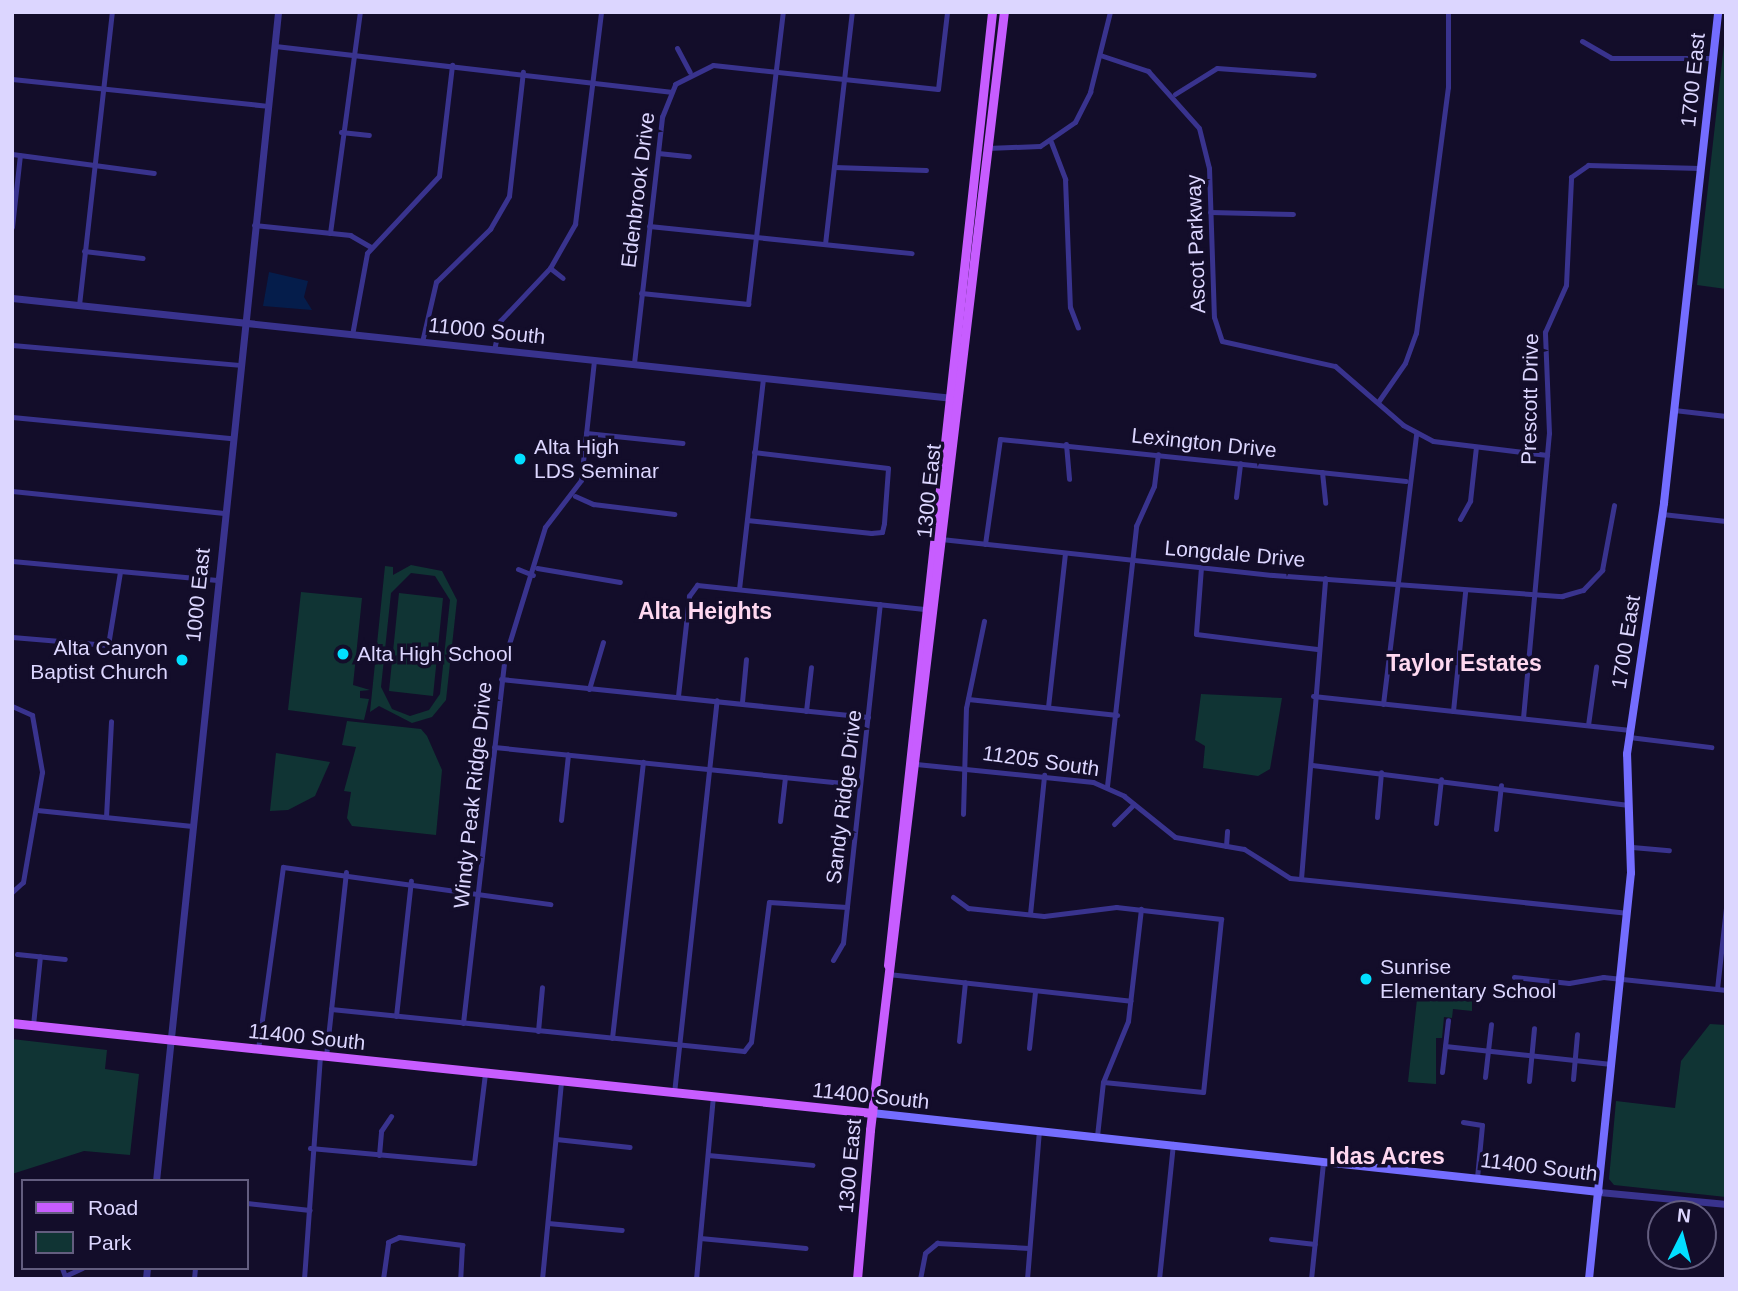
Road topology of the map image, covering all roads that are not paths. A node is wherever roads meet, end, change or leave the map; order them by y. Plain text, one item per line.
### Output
1 (112, 12) edge
2 (278, 12) edge
3 (360, 12) edge
4 (601, 12) edge
5 (783, 12) edge
6 (852, 12) edge
7 (947, 12) edge
8 (992, 12) edge
9 (1004, 12) edge
10 (1110, 12) edge
11 (1448, 12) edge
12 (1718, 12) edge
13 (1582, 41) dead end
14 (275, 46) junction
15 (677, 48) dead end
16 (356, 55) junction
17 (1100, 55) junction
18 (1713, 58) junction
19 (452, 65) junction
20 (776, 71) junction
21 (523, 72) junction
22 (690, 72) junction
23 (1314, 75) dead end
24 (12, 79) edge
25 (844, 79) junction
26 (594, 80) junction
27 (983, 86) junction
28 (104, 88) junction
29 (670, 92) junction
30 (1175, 94) junction
31 (268, 106) junction
32 (341, 132) junction
33 (369, 135) dead end
34 (1051, 142) junction
35 (988, 148) junction
36 (657, 153) junction
37 (12, 154) edge
38 (20, 155) junction
39 (690, 156) dead end
40 (93, 163) junction
41 (834, 167) junction
42 (1700, 168) junction
43 (926, 170) dead end
44 (154, 173) dead end
45 (1210, 212) junction
46 (1293, 214) dead end
47 (254, 225) junction
48 (649, 226) junction
49 (12, 227) edge
50 (330, 233) junction
51 (757, 238) junction
52 (825, 244) junction
53 (372, 247) junction
54 (84, 251) junction
55 (912, 253) dead end
56 (143, 258) dead end
57 (550, 268) junction
58 (563, 278) dead end
59 (641, 293) junction
60 (12, 298) edge
61 (79, 305) junction
62 (244, 323) junction
63 (1078, 328) dead end
64 (352, 335) junction
65 (422, 342) junction
66 (12, 345) edge
67 (494, 350) junction
68 (594, 360) junction
69 (634, 363) junction
70 (239, 365) junction
71 (763, 377) junction
72 (946, 397) junction
73 (957, 399) junction
74 (1378, 402) junction
75 (1674, 410) junction
76 (1726, 416) edge
77 (12, 417) edge
78 (586, 433) junction
79 (1416, 434) junction
80 (232, 438) junction
81 (682, 443) dead end
82 (1066, 444) junction
83 (1476, 447) junction
84 (754, 452) junction
85 (1158, 454) junction
86 (1546, 454) junction
87 (1240, 463) junction
88 (1322, 472) junction
89 (1069, 479) dead end
90 (1406, 481) junction
91 (12, 491) edge
92 (575, 496) junction
93 (1236, 497) dead end
94 (1325, 503) dead end
95 (1614, 505) dead end
96 (224, 513) junction
97 (674, 514) dead end
98 (1662, 514) junction
99 (1460, 519) dead end
100 (747, 520) junction
101 (1726, 521) edge
102 (931, 538) junction
103 (942, 539) junction
104 (985, 544) junction
105 (1065, 553) junction
106 (1133, 560) junction
107 (12, 561) edge
108 (1201, 567) junction
109 (518, 569) dead end
110 (535, 571) junction
111 (120, 572) junction
112 (1325, 578) junction
113 (217, 580) junction
114 (620, 582) dead end
115 (1396, 585) junction
116 (738, 589) junction
117 (1465, 592) junction
118 (1536, 597) junction
119 (880, 604) junction
120 (923, 608) junction
121 (933, 610) junction
122 (984, 621) dead end
123 (12, 637) edge
124 (603, 642) dead end
125 (1317, 649) junction
126 (746, 659) dead end
127 (811, 667) dead end
128 (1596, 667) dead end
129 (501, 679) junction
130 (589, 689) junction
131 (678, 696) junction
132 (1313, 696) junction
133 (968, 699) junction
134 (717, 700) junction
135 (742, 702) junction
136 (1383, 704) junction
137 (12, 706) edge
138 (1048, 707) junction
139 (806, 711) junction
140 (1453, 711) junction
141 (1117, 715) junction
142 (868, 717) junction
143 (1523, 718) junction
144 (111, 722) dead end
145 (1588, 725) junction
146 (1629, 734) junction
147 (494, 747) junction
148 (1711, 747) dead end
149 (568, 754) junction
150 (642, 762) junction
151 (916, 764) junction
152 (1312, 765) junction
153 (961, 766) junction
154 (710, 769) junction
155 (1381, 772) junction
156 (1044, 775) junction
157 (785, 777) junction
158 (1441, 779) junction
159 (860, 785) junction
160 (1501, 785) junction
161 (1107, 786) junction
162 (1133, 804) junction
163 (1628, 805) junction
164 (37, 810) junction
165 (963, 814) dead end
166 (106, 817) junction
167 (1377, 817) dead end
168 (561, 820) dead end
169 (780, 821) dead end
170 (1436, 822) dead end
171 (1114, 824) dead end
172 (192, 826) junction
173 (1496, 829) dead end
174 (1227, 831) dead end
175 (1226, 846) junction
176 (1632, 847) junction
177 (1669, 850) dead end
178 (346, 872) junction
179 (1301, 879) junction
180 (411, 881) junction
181 (12, 892) edge
182 (477, 896) junction
183 (953, 897) dead end
184 (550, 904) dead end
185 (846, 907) junction
186 (1726, 908) edge
187 (1141, 909) junction
188 (1030, 914) junction
189 (1626, 914) junction
190 (17, 954) dead end
191 (40, 956) junction
192 (65, 959) dead end
193 (833, 960) dead end
194 (888, 974) junction
195 (1514, 977) dead end
196 (1619, 979) junction
197 (965, 982) junction
198 (542, 987) dead end
199 (1717, 989) junction
200 (1726, 990) edge
201 (1035, 992) junction
202 (1131, 1001) junction
203 (331, 1009) junction
204 (396, 1016) junction
205 (1448, 1020) dead end
206 (12, 1023) edge
207 (463, 1023) junction
208 (1491, 1024) dead end
209 (33, 1025) junction
210 (1534, 1028) dead end
211 (538, 1031) junction
212 (1577, 1034) dead end
213 (612, 1038) junction
214 (170, 1040) junction
215 (959, 1041) dead end
216 (679, 1045) junction
217 (1445, 1046) junction
218 (1029, 1048) dead end
219 (258, 1049) junction
220 (1488, 1051) junction
221 (1531, 1055) junction
222 (323, 1056) junction
223 (1575, 1060) junction
224 (1611, 1064) junction
225 (1442, 1072) dead end
226 (485, 1073) junction
227 (1485, 1077) dead end
228 (1573, 1079) dead end
229 (561, 1081) junction
230 (1529, 1081) dead end
231 (1103, 1082) junction
232 (674, 1093) junction
233 (713, 1097) junction
234 (872, 1113) junction
235 (391, 1116) dead end
236 (1463, 1122) dead end
237 (1039, 1130) junction
238 (1097, 1136) junction
239 (555, 1139) junction
240 (1173, 1144) junction
241 (630, 1146) dead end
242 (310, 1148) junction
243 (708, 1155) junction
244 (379, 1156) junction
245 (1323, 1162) junction
246 (813, 1165) dead end
247 (1477, 1178) junction
248 (156, 1179) edge
249 (1599, 1192) junction
250 (248, 1203) edge
251 (1726, 1204) edge
252 (310, 1210) junction
253 (548, 1223) junction
254 (622, 1230) dead end
255 (700, 1238) junction
256 (1271, 1239) dead end
257 (1315, 1244) junction
258 (806, 1248) dead end
259 (1029, 1248) junction
260 (304, 1279) edge
261 (383, 1279) edge
262 (460, 1279) edge
263 (542, 1279) edge
264 (696, 1279) edge
265 (857, 1279) edge
266 (920, 1279) edge
267 (1027, 1279) edge
268 (1159, 1279) edge
269 (1311, 1279) edge
270 (1589, 1279) edge

1 - 28 street
2 - 14 street, 1000 East
3 - 16 street
4 - 26 street
5 - 20 street
6 - 25 street
7 - 25 street
8 - 27 main road, 1300 East
9 - 35 main road, 1300 East
10 - 17 street
11 - 74 street
12 - 18 main road, 1700 East
13 - 18 street
14 - 16 street
14 - 31 street, 1000 East
15 - 22 street
16 - 19 street
16 - 32 street
17 - 30 street, Ascot Parkway
17 - 34 street
18 - 42 main road, 1700 East
19 - 21 street
19 - 53 street
20 - 22 street
20 - 25 street
20 - 51 street
21 - 26 street
21 - 65 street
22 - 29 street, Edenbrook Drive
23 - 30 street
24 - 28 street
25 - 41 street
26 - 29 street
26 - 57 street
27 - 35 main road
27 - 72 main road, 1300 East
28 - 31 street
28 - 40 street
29 - 36 street, Edenbrook Drive
30 - 45 street, Ascot Parkway
31 - 47 street, 1000 East
32 - 33 street
32 - 50 street
34 - 35 street
34 - 63 street
35 - 73 main road, 1300 East
36 - 39 street
36 - 48 street, Edenbrook Drive
37 - 38 street
38 - 40 street
38 - 49 street
40 - 44 street
40 - 54 street
41 - 43 street
41 - 52 street
42 - 75 main road, 1700 East
42 - 86 street, Prescott Drive
45 - 46 street
45 - 74 street, Ascot Parkway
47 - 50 street
47 - 62 street, 1000 East
48 - 51 street
48 - 59 street, Edenbrook Drive
50 - 53 street
51 - 52 street
51 - 59 street
52 - 55 street
53 - 64 street
54 - 56 street
54 - 61 street
57 - 58 street
57 - 67 street
59 - 69 street, Edenbrook Drive
60 - 61 street, 11000 South
61 - 62 street, 11000 South
62 - 64 street, 11000 South
62 - 70 street, 1000 East
64 - 65 street, 11000 South
65 - 67 street, 11000 South
66 - 70 street
67 - 68 street, 11000 South
68 - 69 street, 11000 South
68 - 78 street
69 - 71 street, 11000 South
70 - 80 street, 1000 East
71 - 72 street, 11000 South
71 - 84 street
72 - 73 street, 11000 South
72 - 102 main road, 1300 East
73 - 103 main road, 1300 East
74 - 79 street, Ascot Parkway
75 - 76 street
75 - 98 main road, 1700 East
77 - 80 street
78 - 81 street
78 - 92 street
79 - 83 street, Ascot Parkway
79 - 90 street
80 - 96 street, 1000 East
82 - 85 street, Lexington Drive
82 - 89 street
82 - 104 street, Lexington Drive
83 - 86 street, Ascot Parkway
83 - 99 street
84 - 100 street
84 - 100 street
85 - 87 street, Lexington Drive
85 - 106 street
86 - 118 street, Prescott Drive
87 - 88 street, Lexington Drive
87 - 93 street
88 - 90 street, Lexington Drive
88 - 94 street
90 - 115 street
91 - 96 street
92 - 97 street
92 - 110 street, Windy Peak Ridge Drive
95 - 118 street, Longdale Drive
96 - 113 street, 1000 East
98 - 101 street
98 - 146 main road, 1700 East
100 - 116 street
102 - 103 street, Longdale Drive
102 - 120 main road, 1300 East
103 - 104 street, Longdale Drive
103 - 121 main road, 1300 East
104 - 105 street, Longdale Drive
105 - 106 street, Longdale Drive
105 - 138 street
106 - 108 street, Longdale Drive
106 - 141 street
107 - 111 street
108 - 112 street, Longdale Drive
108 - 125 street
109 - 110 street
110 - 114 street
110 - 129 street, Windy Peak Ridge Drive
111 - 113 street
111 - 123 street
112 - 115 street, Longdale Drive
112 - 125 street
113 - 172 street, 1000 East
115 - 117 street, Longdale Drive
115 - 136 street
116 - 119 street
116 - 131 street
117 - 118 street, Longdale Drive
117 - 140 street
118 - 143 street, Prescott Drive
119 - 120 street
119 - 142 street, Sandy Ridge Drive
120 - 121 street
120 - 194 main road, 1300 East
121 - 151 main road, 1300 East
122 - 133 street
124 - 130 street
125 - 132 street
126 - 135 street
127 - 139 street
128 - 145 street
129 - 130 street
129 - 147 street, Windy Peak Ridge Drive
130 - 131 street
131 - 134 street
132 - 136 street
132 - 152 street
133 - 138 street
133 - 153 street
134 - 135 street
134 - 154 street
135 - 139 street
136 - 140 street
137 - 164 street
138 - 141 street
139 - 142 street
140 - 143 street
141 - 161 street
142 - 159 street, Sandy Ridge Drive
143 - 145 street
144 - 166 street
145 - 146 street
146 - 148 street
146 - 163 main road, 1700 East
147 - 149 street
147 - 182 street, Windy Peak Ridge Drive
149 - 150 street
149 - 168 street
150 - 154 street
150 - 213 street
151 - 153 street, 11205 South
151 - 194 main road, 1300 East
152 - 155 street
152 - 179 street
153 - 156 street, 11205 South
153 - 165 street
154 - 157 street
154 - 216 street
155 - 158 street
155 - 167 street
156 - 161 street, 11205 South
156 - 188 street
157 - 159 street
157 - 169 street
158 - 160 street
158 - 170 street
159 - 185 street, Sandy Ridge Drive
160 - 163 street
160 - 173 street
161 - 162 street, 11205 South
162 - 171 street
162 - 175 street, 11205 South
163 - 176 main road, 1700 East
164 - 166 street
164 - 181 street
166 - 172 street
172 - 214 street, 1000 East
174 - 175 street
175 - 179 street, 11205 South
176 - 177 street
176 - 189 main road, 1700 East
178 - 180 street
178 - 203 street
178 - 219 street
179 - 189 street, 11205 South
180 - 182 street
180 - 204 street
182 - 184 street
182 - 207 street, Windy Peak Ridge Drive
183 - 188 street
185 - 193 street
185 - 216 street, Sandy Ridge Drive
186 - 199 street
187 - 188 street
187 - 202 street
187 - 231 street
189 - 196 main road, 1700 East
190 - 191 street
191 - 192 street
191 - 209 street
194 - 197 street
194 - 234 main road, 1300 East
195 - 196 street
196 - 199 street
196 - 224 main road, 1700 East
197 - 201 street
197 - 215 street
198 - 211 street
199 - 200 street
201 - 202 street
201 - 218 street
202 - 231 street
203 - 204 street
203 - 222 street
204 - 207 street
205 - 217 street
206 - 209 main road, 11400 South
207 - 211 street
208 - 220 street
209 - 214 main road, 11400 South
210 - 221 street
211 - 213 street
212 - 223 street
213 - 216 street
214 - 219 main road, 11400 South
214 - 248 street, 1000 East
216 - 232 street
217 - 220 street
217 - 225 street
219 - 222 main road, 11400 South
220 - 221 street
220 - 227 street
221 - 223 street
221 - 230 street
222 - 226 main road, 11400 South
222 - 242 street
223 - 224 street
223 - 228 street
224 - 249 main road, 1700 East
226 - 229 main road, 11400 South
226 - 244 street
229 - 232 main road, 11400 South
229 - 239 street
231 - 238 street
232 - 233 main road, 11400 South
233 - 234 main road, 11400 South
233 - 243 street
234 - 237 main road, 11400 South
234 - 265 main road, 1300 East
235 - 244 street
236 - 247 street
237 - 238 main road, 11400 South
237 - 259 street
238 - 240 main road, 11400 South
239 - 241 street
239 - 253 street
240 - 245 main road, 11400 South
240 - 268 street
242 - 244 street
242 - 252 street
243 - 246 street
243 - 255 street
245 - 247 main road, 11400 South
245 - 257 street
247 - 249 main road, 11400 South
249 - 251 street, 11400 South
249 - 270 main road, 1700 East
250 - 252 street
252 - 260 street
253 - 254 street
253 - 263 street
255 - 258 street
255 - 264 street
256 - 257 street
257 - 269 street
259 - 266 street
259 - 267 street
261 - 262 street

